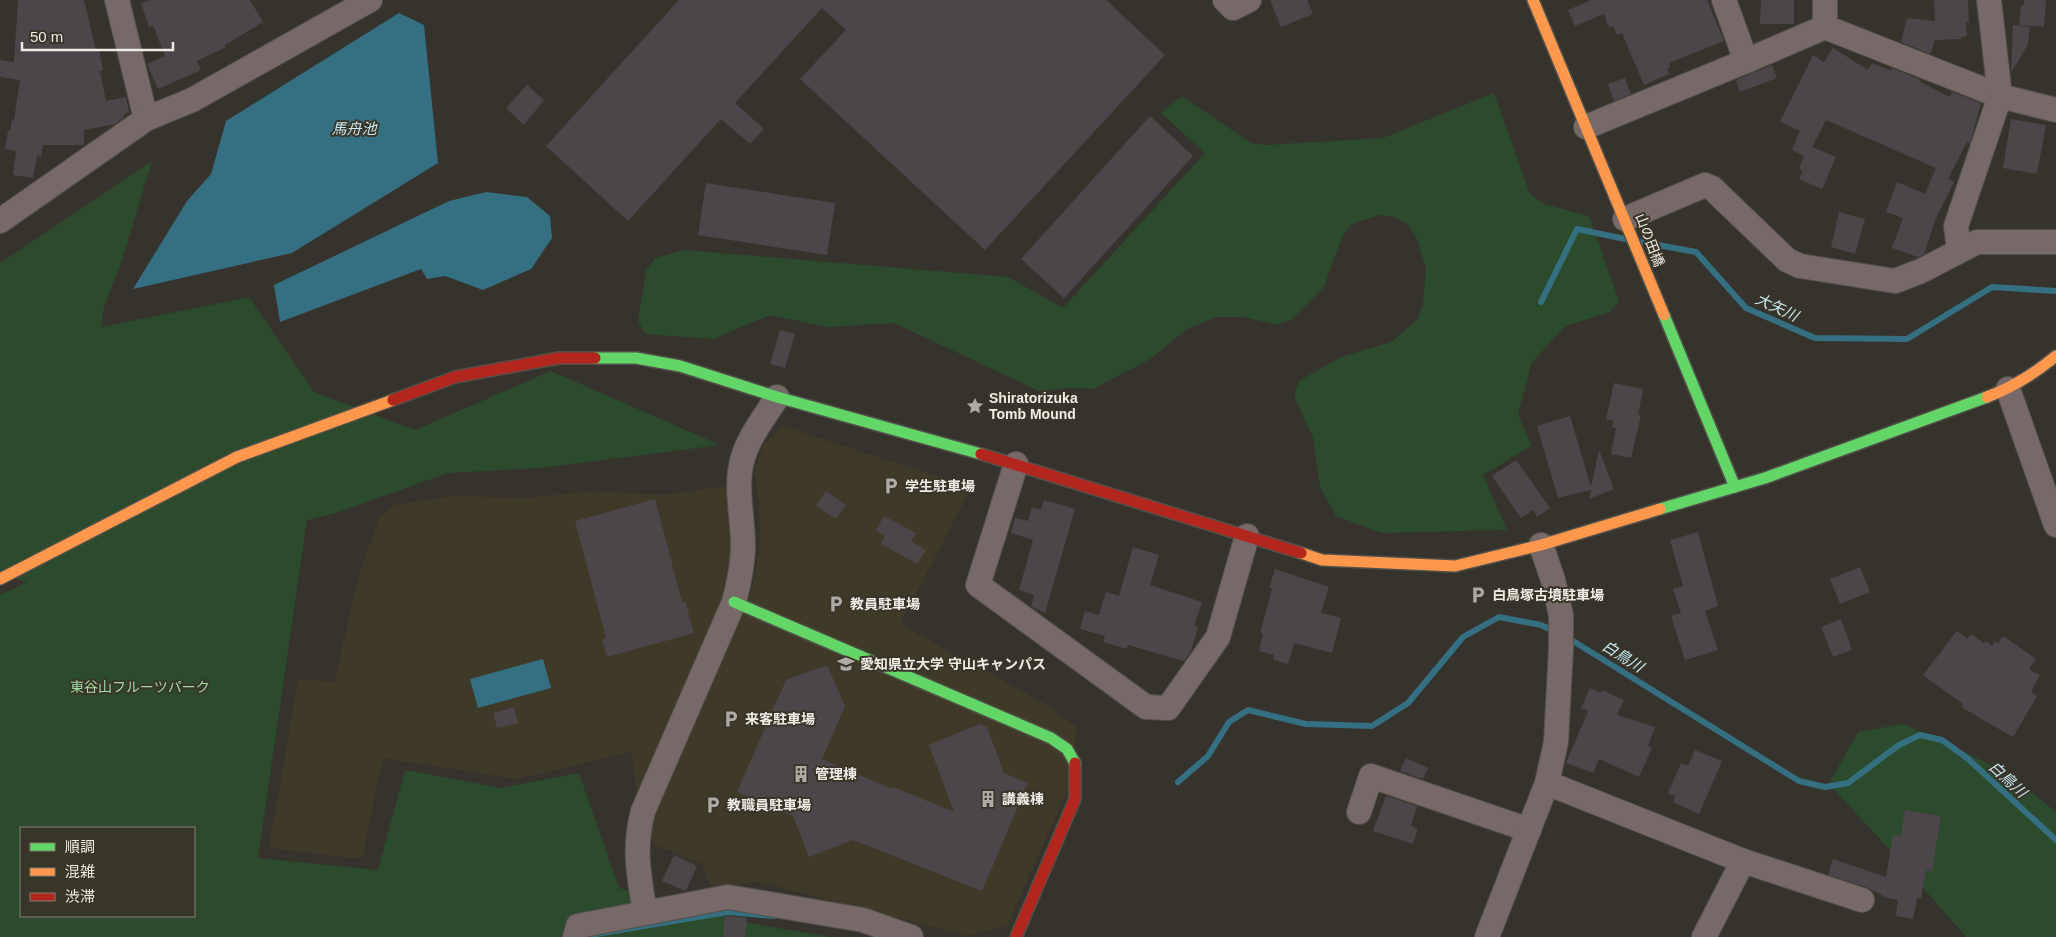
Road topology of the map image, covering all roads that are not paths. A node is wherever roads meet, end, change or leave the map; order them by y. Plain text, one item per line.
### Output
1 (117, 0) edge
2 (370, 0) edge
3 (1225, 0) edge
4 (1249, 0) edge
5 (1533, 0) edge
6 (1724, 0) edge
7 (1825, 0) edge
8 (1989, 0) edge
9 (1825, 27) junction
10 (1746, 61) junction
11 (2000, 96) junction
12 (2056, 110) edge
13 (146, 119) junction
14 (1586, 127) junction
15 (1624, 215) junction
16 (0, 221) edge
17 (2056, 242) edge
18 (1959, 250) junction
19 (2056, 356) edge
20 (2008, 389) junction
21 (777, 396) junction
22 (1016, 464) junction
23 (1735, 487) junction
24 (2056, 525) edge
25 (1247, 536) junction
26 (1541, 545) junction
27 (0, 579) edge
28 (734, 602) junction
29 (1547, 783) junction
30 (1359, 812) dead end
31 (1529, 830) junction
32 (1744, 861) junction
33 (1862, 900) dead end
34 (645, 913) junction
35 (575, 937) edge
36 (911, 937) edge
37 (1016, 937) edge
38 (1487, 937) edge
39 (1704, 937) edge

1 - 13 street
2 - 13 street
3 - 4 street
5 - 14 street, 山の田橋
6 - 10 street
7 - 9 street
8 - 11 street
9 - 10 street
9 - 11 street
10 - 14 street
11 - 12 street
11 - 18 street
13 - 16 street
14 - 15 street, 山の田橋
15 - 18 street
15 - 23 street, 山の田橋
17 - 18 street
19 - 20 street
20 - 23 street
20 - 24 street
21 - 22 street
21 - 27 street
21 - 28 street
22 - 25 street
22 - 25 street
23 - 26 street
25 - 26 street
26 - 29 street
28 - 34 street
28 - 37 street
29 - 31 street
29 - 32 street
30 - 31 street
31 - 38 street
32 - 33 street
32 - 39 street
34 - 35 street
34 - 36 street

